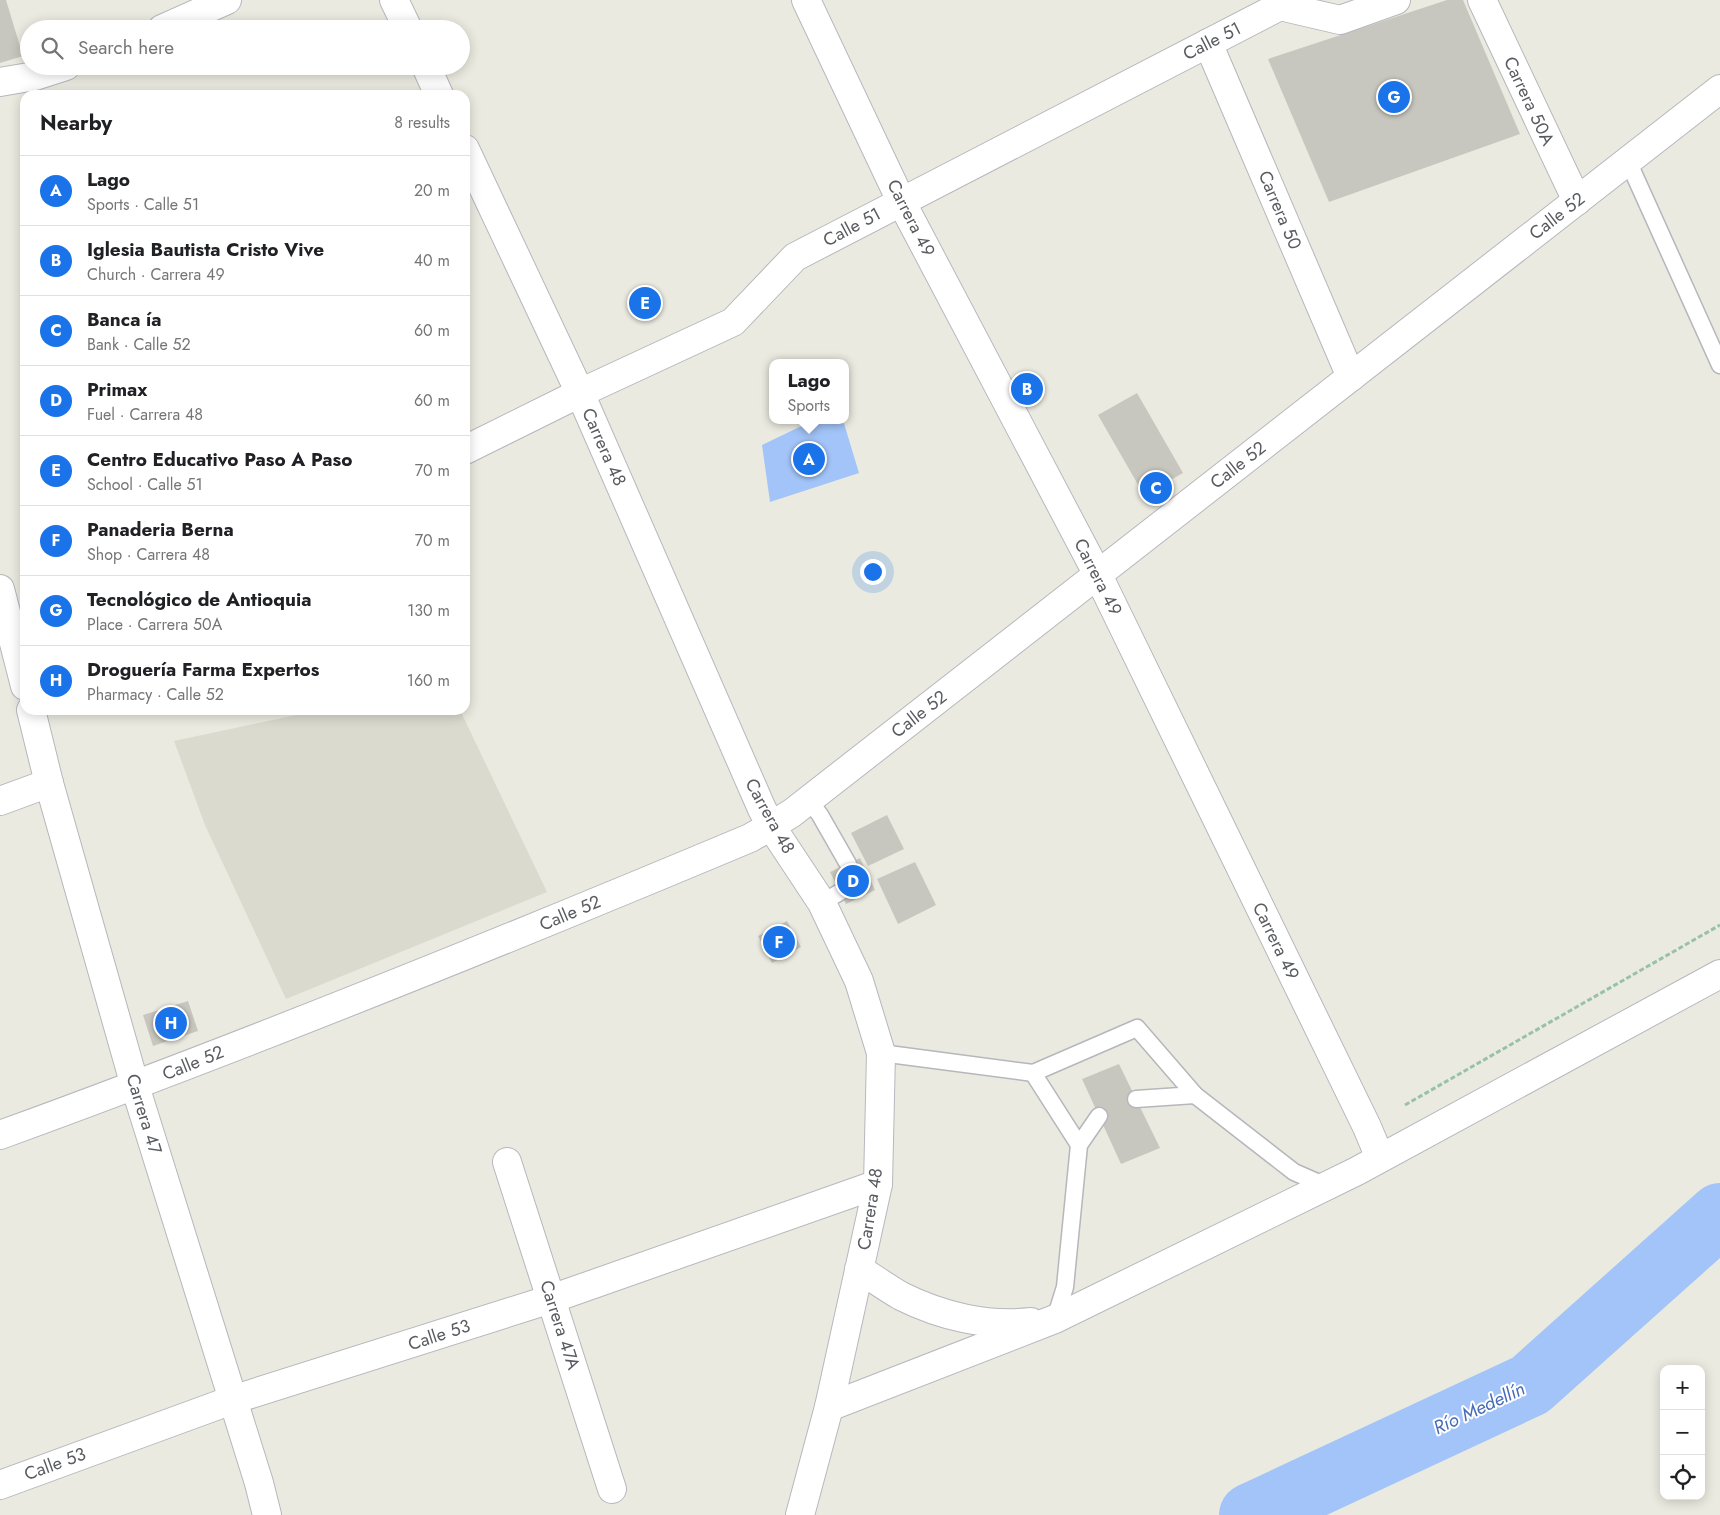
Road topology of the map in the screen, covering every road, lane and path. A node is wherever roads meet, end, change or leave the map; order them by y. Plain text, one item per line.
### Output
1 (227, 0) edge
2 (394, 0) edge
3 (806, 0) edge
4 (1396, 0) edge
5 (1482, 0) edge
6 (1279, 3) edge
7 (182, 20) edge
8 (404, 20) edge
9 (1208, 43) junction
10 (38, 75) edge
11 (430, 75) edge
12 (0, 82) edge
13 (1720, 89) edge
14 (437, 90) edge
15 (470, 160) edge
16 (1628, 161) junction
17 (901, 201) junction
18 (1576, 201) junction
19 (1720, 365) edge
20 (1351, 377) junction
21 (580, 393) junction
22 (470, 448) edge
23 (1098, 574) junction
24 (0, 589) edge
25 (20, 661) edge
26 (32, 715) edge
27 (49, 783) junction
28 (808, 800) junction
29 (0, 801) edge
30 (771, 826) junction
31 (848, 864) dead end
32 (1720, 974) edge
33 (881, 1053) junction
34 (1033, 1073) junction
35 (135, 1086) junction
36 (1195, 1094) junction
37 (1136, 1099) dead end
38 (1099, 1116) dead end
39 (0, 1135) edge
40 (1079, 1145) junction
41 (1380, 1158) junction
42 (507, 1162) dead end
43 (878, 1184) junction
44 (1326, 1186) junction
45 (859, 1269) junction
46 (551, 1299) junction
47 (1055, 1318) junction
48 (232, 1400) junction
49 (829, 1407) junction
50 (0, 1484) edge
51 (612, 1489) dead end
52 (802, 1505) edge
53 (267, 1515) edge

1 - 7 street
2 - 8 street
3 - 17 street, Carrera 49
4 - 6 street
5 - 18 street, Carrera 50A
6 - 9 street, Calle 51
9 - 17 street, Calle 51
9 - 20 street, Carrera 50
10 - 12 street
11 - 14 street
13 - 16 street, Calle 52
15 - 21 street, Carrera 48
16 - 18 street, Calle 52
16 - 19 lane
17 - 21 street, Calle 51
17 - 23 street, Carrera 49
18 - 20 street, Calle 52
20 - 23 street, Calle 52
21 - 22 street, Calle 51
21 - 30 street, Carrera 48
23 - 28 street, Calle 52
23 - 41 street, Carrera 49
24 - 25 street
26 - 27 street, Carrera 47
27 - 29 street
27 - 35 street, Carrera 47
28 - 30 street, Calle 52
28 - 31 lane
30 - 33 street, Carrera 48
30 - 35 street, Calle 52
32 - 41 street
33 - 34 lane
33 - 43 street, Carrera 48
34 - 36 lane
34 - 40 lane
35 - 39 street, Calle 52
35 - 48 street, Carrera 47
36 - 37 lane
36 - 44 lane
38 - 40 lane
40 - 47 lane
41 - 44 street
42 - 46 street, Carrera 47A
43 - 45 street, Carrera 48
43 - 46 street, Calle 53
44 - 47 street
45 - 47 street
45 - 49 street, Carrera 48
46 - 48 street, Calle 53
46 - 51 street, Carrera 47A
47 - 49 street
48 - 50 street, Calle 53
48 - 53 street, Carrera 47
49 - 52 street, Carrera 48

